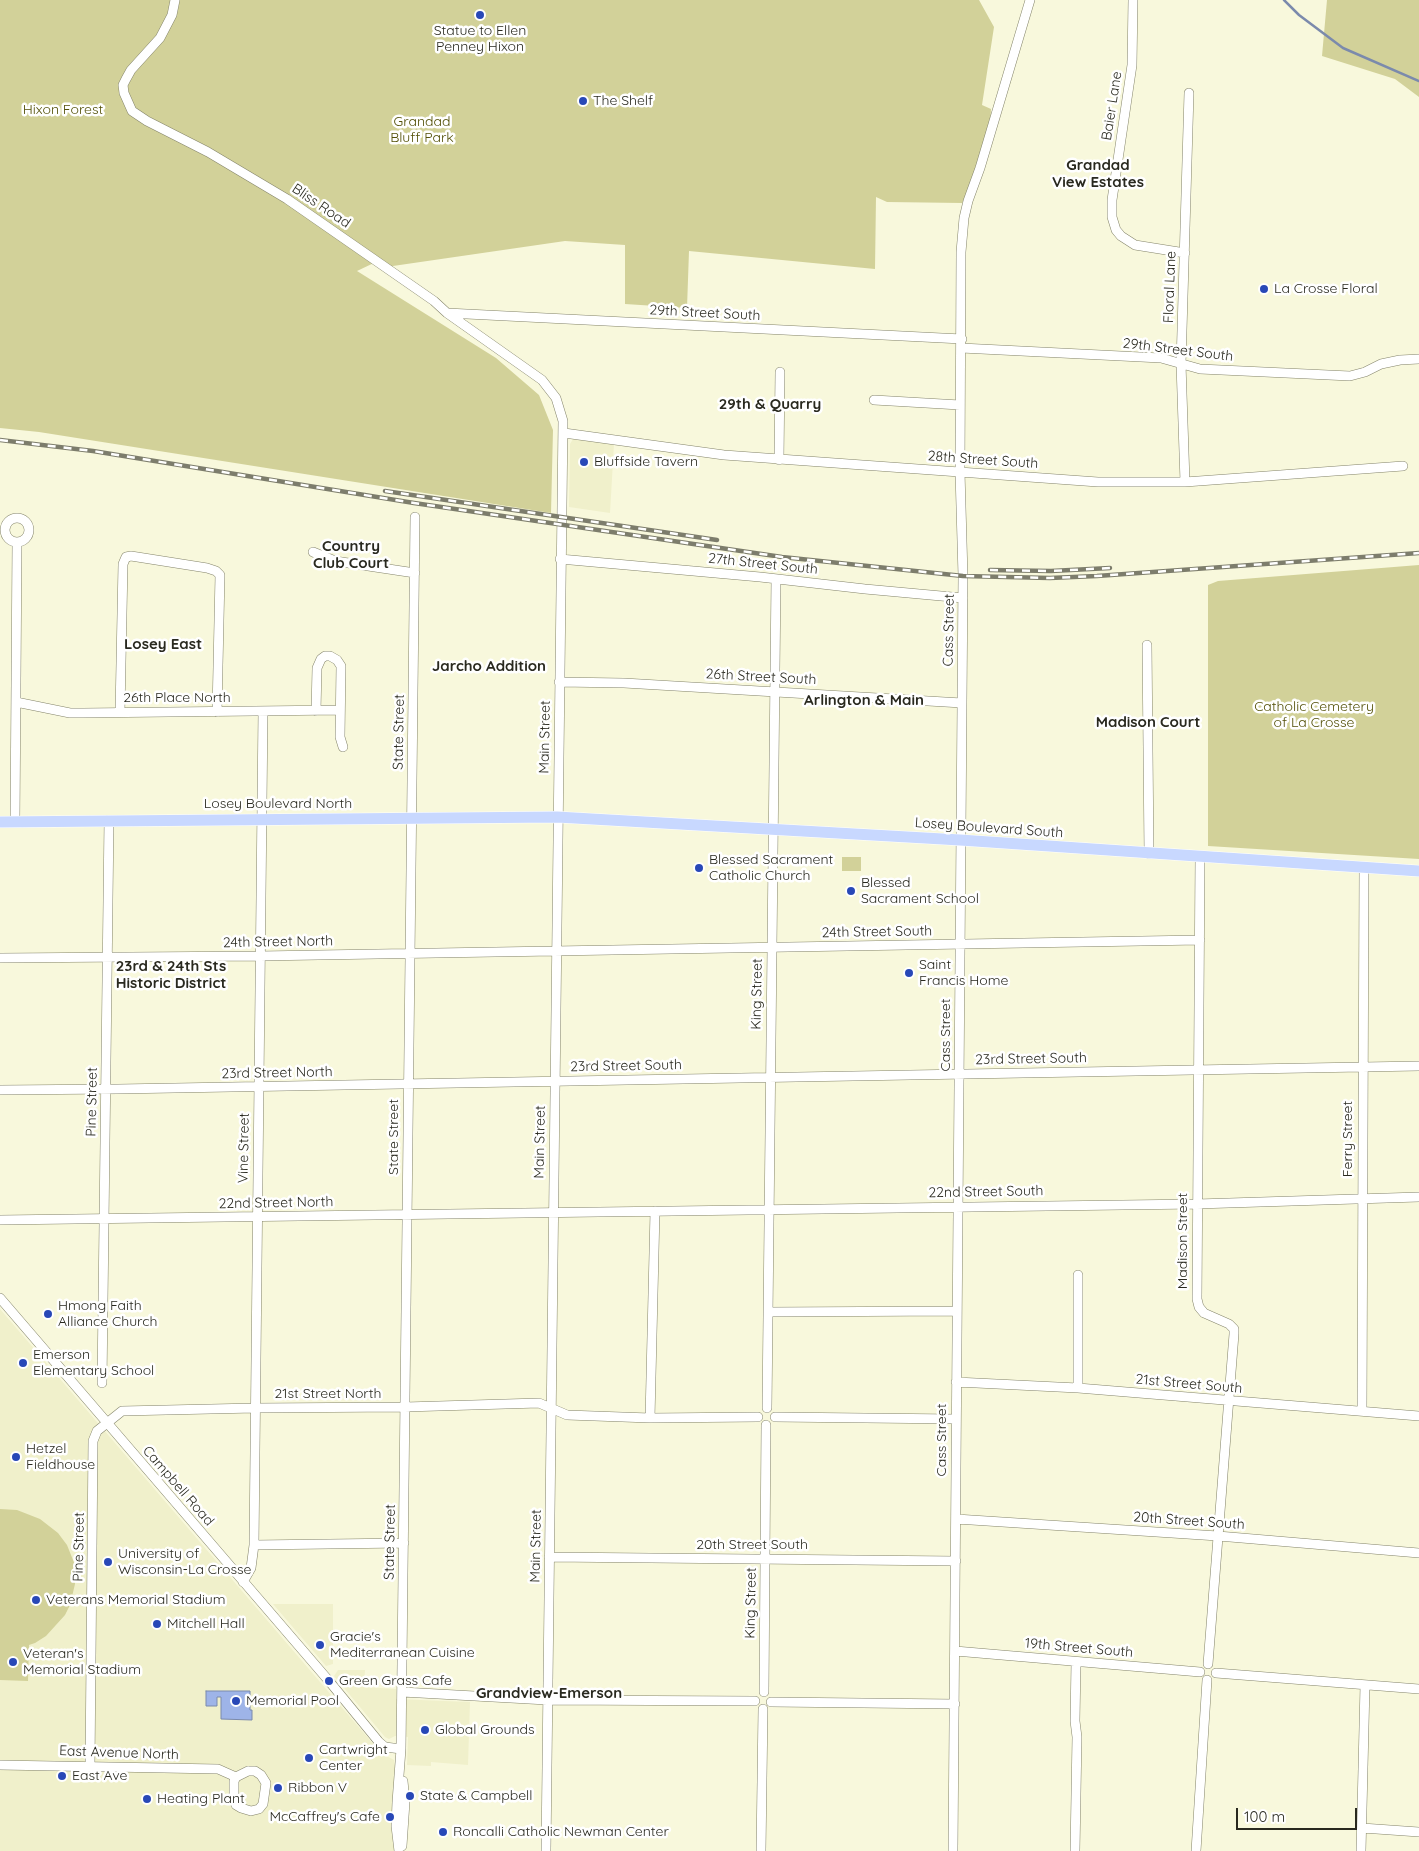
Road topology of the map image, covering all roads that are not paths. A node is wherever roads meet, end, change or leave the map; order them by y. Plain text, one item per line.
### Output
1 (175, 0) edge
2 (1030, 0) edge
3 (1133, 0) edge
4 (1189, 93) dead end
5 (1185, 253) junction
6 (447, 313) junction
7 (961, 344) junction
8 (1419, 359) edge
9 (1181, 364) junction
10 (780, 372) dead end
11 (874, 400) dead end
12 (960, 405) junction
13 (564, 432) junction
14 (779, 460) junction
15 (1403, 466) dead end
16 (960, 472) junction
17 (1185, 482) junction
18 (416, 517) dead end
19 (17, 542) dead end
20 (314, 552) dead end
21 (560, 558) junction
22 (415, 573) junction
23 (776, 579) junction
24 (963, 598) junction
25 (1147, 645) dead end
26 (559, 682) junction
27 (774, 690) junction
28 (16, 702) junction
29 (962, 703) junction
30 (340, 710) junction
31 (263, 711) junction
32 (316, 711) junction
33 (120, 712) junction
34 (217, 712) junction
35 (343, 747) dead end
36 (557, 816) junction
37 (412, 817) junction
38 (262, 819) junction
39 (108, 820) junction
40 (0, 822) edge
41 (15, 822) junction
42 (774, 829) junction
43 (960, 840) junction
44 (1149, 854) junction
45 (1200, 857) junction
46 (1364, 867) junction
47 (1419, 871) edge
48 (1200, 940) junction
49 (960, 945) junction
50 (772, 947) junction
51 (556, 951) junction
52 (410, 953) junction
53 (260, 956) junction
54 (107, 957) junction
55 (0, 958) edge
56 (1419, 1066) edge
57 (1362, 1068) junction
58 (1199, 1071) junction
59 (960, 1074) junction
60 (770, 1078) junction
61 (554, 1082) junction
62 (408, 1083) junction
63 (259, 1087) junction
64 (0, 1090) edge
65 (106, 1090) junction
66 (1419, 1197) edge
67 (1362, 1198) junction
68 (1197, 1204) junction
69 (959, 1206) junction
70 (768, 1208) junction
71 (655, 1211) junction
72 (553, 1213) junction
73 (407, 1215) junction
74 (257, 1217) junction
75 (104, 1218) junction
76 (0, 1220) edge
77 (1078, 1275) dead end
78 (0, 1298) edge
79 (957, 1311) junction
80 (768, 1312) junction
81 (956, 1382) junction
82 (102, 1383) dead end
83 (1078, 1388) junction
84 (1228, 1400) junction
85 (405, 1407) junction
86 (255, 1408) junction
87 (767, 1408) junction
88 (552, 1409) junction
89 (1362, 1411) junction
90 (1419, 1416) edge
91 (758, 1417) junction
92 (774, 1417) junction
93 (650, 1418) junction
94 (956, 1419) junction
95 (106, 1422) junction
96 (766, 1425) junction
97 (956, 1519) junction
98 (1218, 1536) junction
99 (404, 1543) junction
100 (254, 1545) junction
101 (1419, 1552) edge
102 (549, 1557) junction
103 (765, 1559) junction
104 (956, 1561) junction
105 (243, 1582) junction
106 (955, 1651) junction
107 (1076, 1662) junction
108 (1208, 1664) junction
109 (1200, 1672) junction
110 (1216, 1673) junction
111 (1207, 1680) junction
112 (1365, 1685) junction
113 (1419, 1689) edge
114 (402, 1692) junction
115 (764, 1692) junction
116 (547, 1700) junction
117 (755, 1701) junction
118 (771, 1702) junction
119 (955, 1704) junction
120 (763, 1709) junction
121 (401, 1753) junction
122 (0, 1765) edge
123 (90, 1766) junction
124 (236, 1777) junction
125 (1362, 1828) junction
126 (1419, 1832) edge
127 (400, 1851) edge
128 (546, 1851) edge
129 (761, 1851) edge
130 (953, 1851) edge
131 (1075, 1851) edge
132 (1196, 1851) edge
133 (1362, 1851) edge

1 - 6 street, Bliss Road
2 - 7 street, Cass Street
3 - 5 street, Baier Lane
4 - 5 street, Floral Lane
5 - 9 street, Floral Lane
6 - 7 street, 29th Street South
6 - 13 street, Bliss Road
7 - 9 street, 29th Street South
7 - 12 street, Cass Street
8 - 9 street, 29th Street South
9 - 17 street, Floral Lane
10 - 14 street
11 - 12 street
12 - 16 street, Cass Street
13 - 14 street, 28th Street South
13 - 21 street, Main Street
14 - 16 street, 28th Street South
15 - 17 street, 28th Street South
16 - 17 street, 28th Street South
16 - 24 street, Cass Street
18 - 22 street, State Street
19 - 28 street
20 - 22 street
21 - 23 street, 27th Street South
21 - 26 street, Main Street
22 - 37 street, State Street
23 - 24 street, 27th Street South
23 - 27 street, King Street
24 - 29 street, Cass Street
25 - 44 street
26 - 27 street, 26th Street South
26 - 36 street, Main Street
27 - 29 street, 26th Street South
27 - 42 street, King Street
28 - 33 street, 26th Place North
28 - 41 street
29 - 43 street, Cass Street
30 - 32 street, 26th Place North
30 - 32 street
30 - 35 street
31 - 32 street, 26th Place North
31 - 34 street, 26th Place North
31 - 38 street, Vine Street
33 - 34 street, 26th Place North
33 - 34 street
36 - 37 main road, Losey Boulevard North
36 - 42 main road, Losey Boulevard South
36 - 51 street, Main Street
37 - 38 main road, Losey Boulevard North
37 - 52 street, State Street
38 - 39 main road, Losey Boulevard North
38 - 53 street, Vine Street
39 - 41 main road, Losey Boulevard North
39 - 54 street, Pine Street
40 - 41 main road, Losey Boulevard North
42 - 43 main road, Losey Boulevard South
42 - 50 street, King Street
43 - 44 main road, Losey Boulevard South
43 - 49 street, Cass Street
44 - 45 main road, Losey Boulevard South
45 - 46 main road, Losey Boulevard South
45 - 48 street, Madison Street
46 - 47 main road, Losey Boulevard South
46 - 57 street, Ferry Street
48 - 49 street, 24th Street South
48 - 58 street, Madison Street
49 - 50 street, 24th Street South
49 - 59 street, Cass Street
50 - 51 street, 24th Street South
50 - 60 street, King Street
51 - 52 street, 24th Street North
51 - 61 street, Main Street
52 - 53 street, 24th Street North
52 - 62 street, State Street
53 - 54 street, 24th Street North
53 - 63 street, Vine Street
54 - 55 street, 24th Street North
54 - 65 street, Pine Street
56 - 57 street, 23rd Street South
57 - 58 street, 23rd Street South
57 - 67 street, Ferry Street
58 - 59 street, 23rd Street South
58 - 68 street, Madison Street
59 - 60 street, 23rd Street South
59 - 69 street, Cass Street
60 - 61 street, 23rd Street South
60 - 70 street, King Street
61 - 62 street, 23rd Street North
61 - 72 street, Main Street
62 - 63 street, 23rd Street North
62 - 73 street, State Street
63 - 65 street, 23rd Street North
63 - 74 street, Vine Street
64 - 65 street, 23rd Street North
65 - 75 street, Pine Street
66 - 67 street, 22nd Street South
67 - 68 street, 22nd Street South
67 - 89 street, Ferry Street
68 - 69 street, 22nd Street South
68 - 84 street, Madison Street
69 - 70 street, 22nd Street South
69 - 79 street, Cass Street
70 - 71 street, 22nd Street South
70 - 80 street, King Street
71 - 72 street, 22nd Street South
71 - 93 street
72 - 73 street, 22nd Street North
72 - 88 street, Main Street
73 - 74 street, 22nd Street North
73 - 85 street, State Street
74 - 75 street, 22nd Street North
74 - 86 street, Vine Street
75 - 76 street, 22nd Street North
75 - 82 street, Pine Street
77 - 83 street
78 - 95 street, Campbell Road
79 - 80 street
79 - 81 street, Cass Street
80 - 87 street, King Street
81 - 83 street, 21st Street South
81 - 94 street, Cass Street
83 - 84 street, 21st Street South
84 - 89 street, 21st Street South
84 - 98 street, Madison Street
85 - 86 street, 21st Street North
85 - 88 street, 21st Street North
85 - 99 street, State Street
86 - 95 street, 21st Street North
86 - 100 street, Vine Street
87 - 91 street
87 - 92 street
88 - 93 street
88 - 102 street, Main Street
89 - 90 street, 21st Street South
91 - 93 street
91 - 96 street
92 - 94 street
92 - 96 street
94 - 97 street, Cass Street
95 - 105 street, Campbell Road
95 - 123 street, Pine Street
96 - 103 street, King Street
97 - 98 street, 20th Street South
97 - 104 street, Cass Street
98 - 101 street, 20th Street South
98 - 108 street, Madison Street
99 - 100 street
99 - 114 street, State Street
100 - 105 street, Vine Street
102 - 103 street, 20th Street South
102 - 116 street, Main Street
103 - 104 street, 20th Street South
103 - 115 street, King Street
104 - 106 street, Cass Street
105 - 121 street, Campbell Road
106 - 107 street, 19th Street South
106 - 119 street, Cass Street
107 - 109 street, 19th Street South
107 - 131 street
108 - 109 street
108 - 110 street
109 - 111 street
110 - 111 street
110 - 112 street
111 - 132 street
112 - 113 street
112 - 125 street
114 - 116 street
114 - 121 street, State Street
115 - 117 street
115 - 118 street
116 - 117 street
116 - 128 street, Main Street
117 - 120 street
118 - 119 street
118 - 120 street
119 - 130 street, Cass Street
120 - 129 street
121 - 127 street, State Street
122 - 123 street, East Avenue North
123 - 124 street, East Avenue North
124 - 124 street, East Avenue North
125 - 126 street
125 - 133 street

